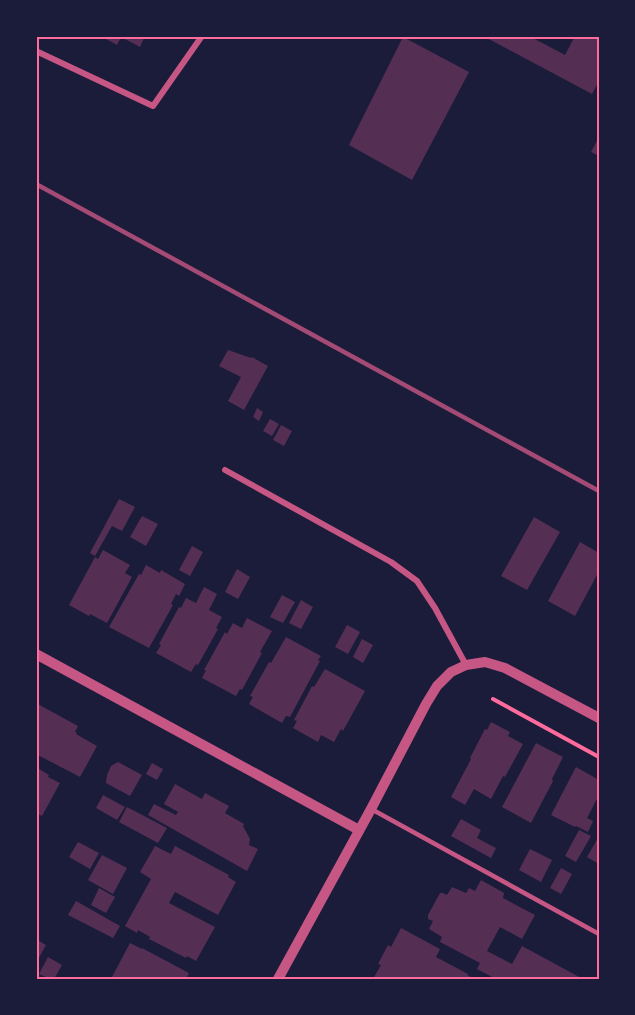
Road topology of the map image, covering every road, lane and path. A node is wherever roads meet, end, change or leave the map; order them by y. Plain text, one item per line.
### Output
1 (202, 36) edge
2 (36, 51) edge
3 (225, 470) dead end
4 (36, 654) edge
5 (466, 665) junction
6 (493, 699) dead end
7 (599, 718) edge
8 (599, 757) edge
9 (371, 809) junction
10 (360, 830) junction
11 (599, 934) edge
12 (278, 979) edge

1 - 2 street
3 - 5 street
4 - 10 street
5 - 7 street
5 - 9 street
6 - 8 path
9 - 10 street
9 - 11 lane
10 - 12 street

